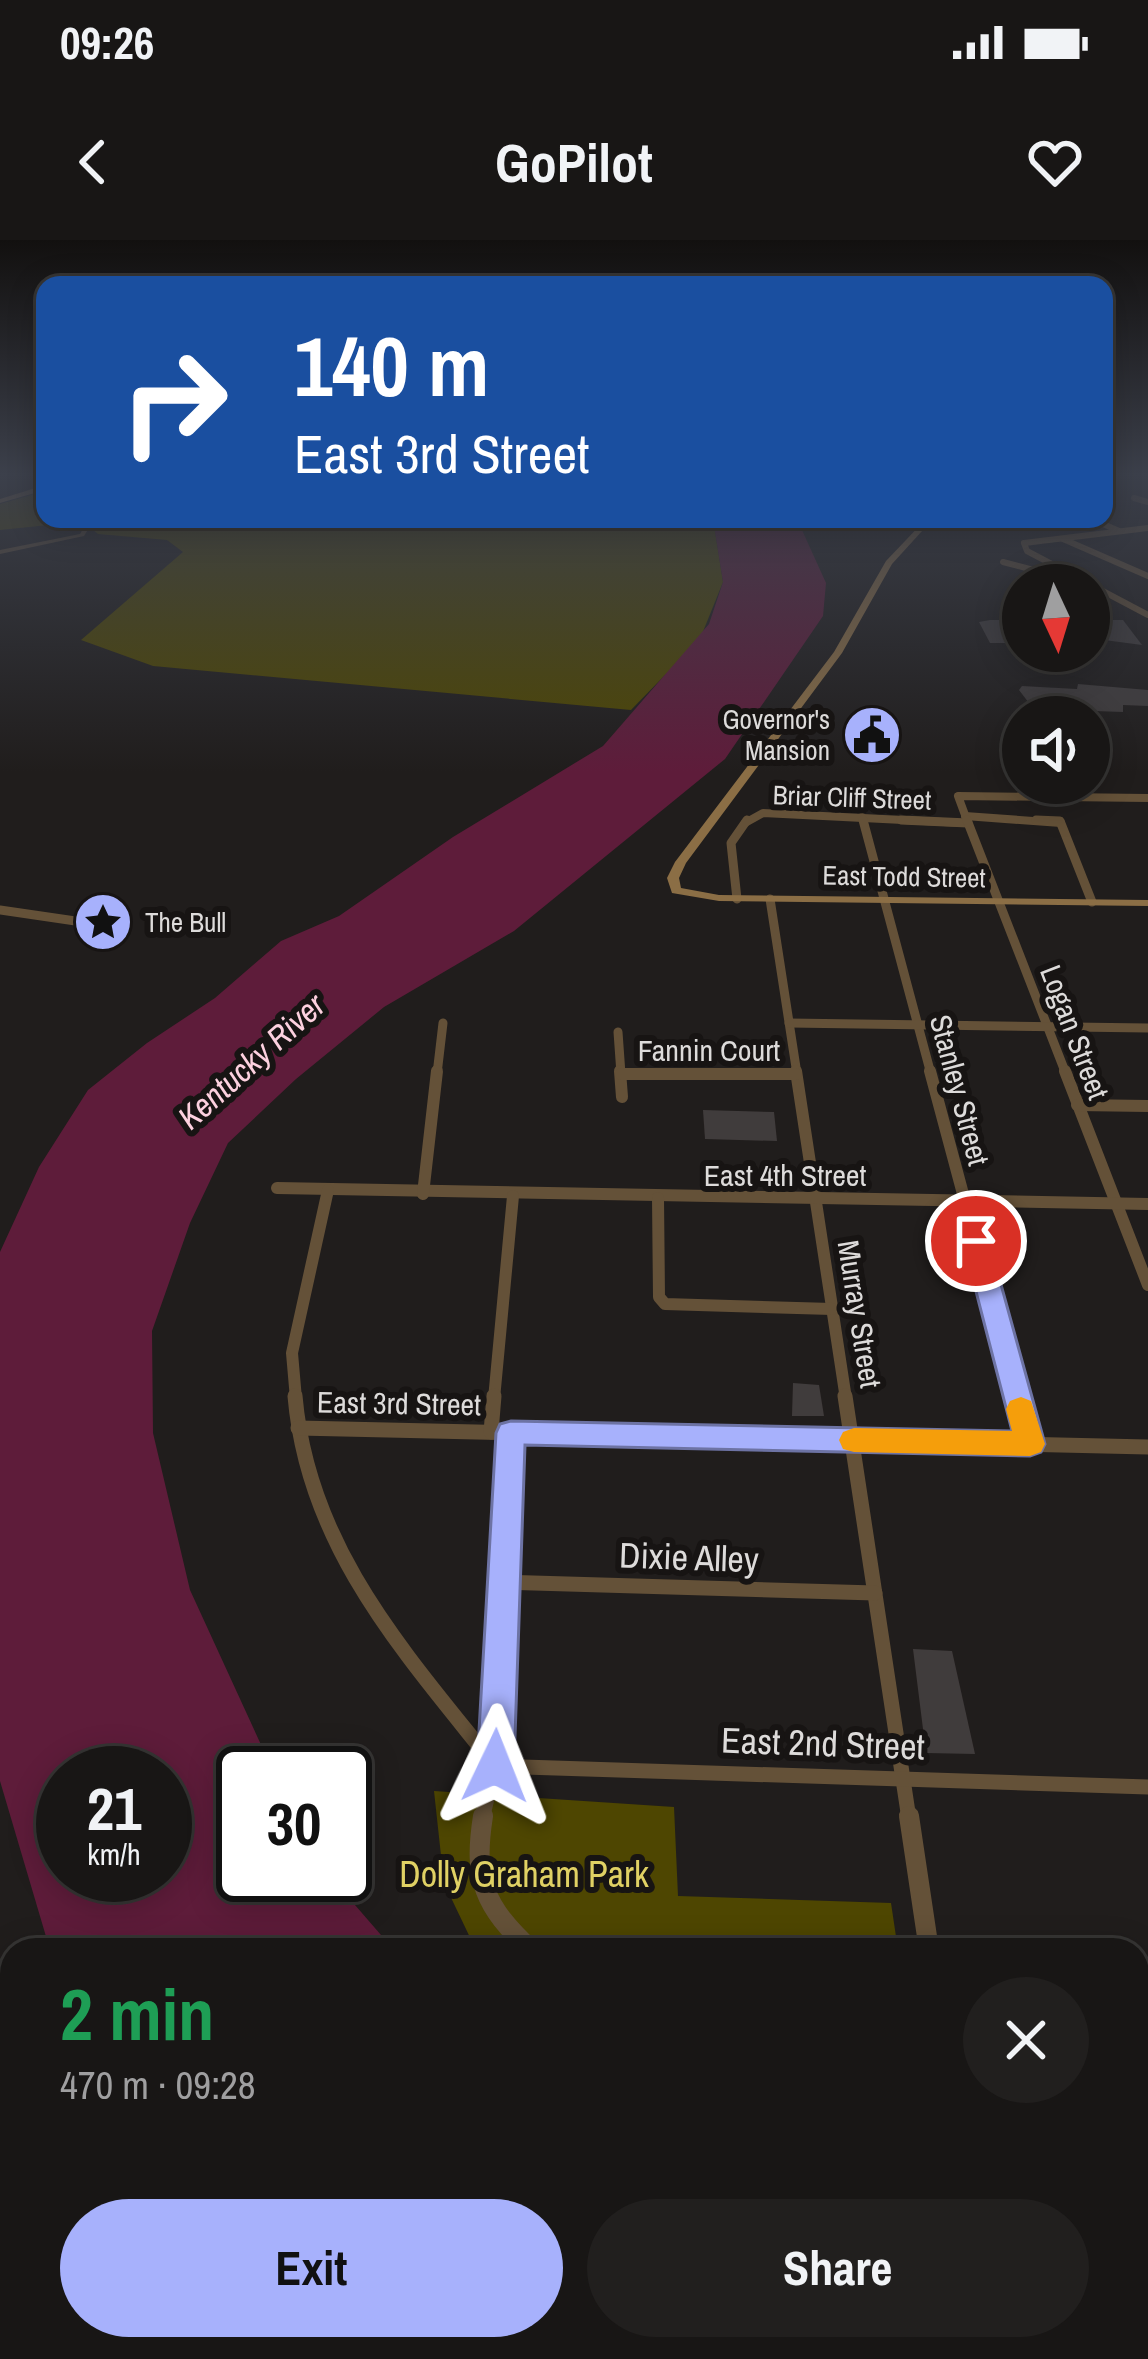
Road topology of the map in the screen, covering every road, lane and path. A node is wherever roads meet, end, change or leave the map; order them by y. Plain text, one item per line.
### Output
1 (883, 574) edge
2 (1110, 595) edge
3 (1148, 615) edge
4 (1148, 796) edge
5 (862, 817) junction
6 (967, 819) junction
7 (737, 898) junction
8 (770, 899) junction
9 (885, 901) junction
10 (998, 901) junction
11 (1092, 902) junction
12 (1148, 903) edge
13 (0, 910) edge
14 (96, 924) dead end
15 (443, 1023) dead end
16 (788, 1023) junction
17 (918, 1025) junction
18 (1047, 1027) junction
19 (1148, 1028) edge
20 (618, 1033) dead end
21 (621, 1074) junction
22 (796, 1074) junction
23 (622, 1096) dead end
24 (1077, 1105) junction
25 (1148, 1106) edge
26 (277, 1188) dead end
27 (328, 1190) junction
28 (423, 1194) junction
29 (513, 1196) junction
30 (658, 1198) junction
31 (815, 1199) junction
32 (965, 1201) junction
33 (1116, 1204) junction
34 (1148, 1204) edge
35 (1147, 1279) edge
36 (832, 1309) junction
37 (298, 1428) junction
38 (491, 1432) junction
39 (511, 1433) junction
40 (852, 1440) junction
41 (1030, 1444) junction
42 (1148, 1447) edge
43 (501, 1582) junction
44 (875, 1593) junction
45 (495, 1766) junction
46 (903, 1779) junction
47 (1148, 1787) edge
48 (518, 1938) edge
49 (927, 1938) edge

1 - 7 main road, East Todd Street
2 - 3 street
4 - 6 street, Logan Street
5 - 6 street, Briar Cliff Street
5 - 7 street, Briar Cliff Street
5 - 9 street, Stanley Street
6 - 10 street, Logan Street
6 - 11 street, Briar Cliff Street
7 - 8 main road, East Todd Street
8 - 9 main road, East Todd Street
8 - 16 street, Murray Street
9 - 10 main road, East Todd Street
9 - 17 street, Stanley Street
10 - 11 main road, East Todd Street
10 - 18 street, Logan Street
11 - 12 main road, East Todd Street
13 - 14 street
15 - 28 street
16 - 17 street
16 - 22 street, Murray Street
17 - 18 street
17 - 32 street, Stanley Street
18 - 19 street
18 - 24 street, Logan Street
20 - 21 street, Fannin Court
21 - 22 street, Fannin Court
21 - 23 street, Fannin Court
22 - 31 street, Murray Street
24 - 25 street
24 - 33 street, Logan Street
26 - 27 street, East 4th Street
27 - 28 street, East 4th Street
27 - 37 street
28 - 29 street, East 4th Street
29 - 30 street, East 4th Street
29 - 38 street
30 - 31 street, East 4th Street
30 - 36 street
31 - 32 street, East 4th Street
31 - 36 street, Murray Street
32 - 33 street, East 4th Street
32 - 41 street, Stanley Street
33 - 34 street, East 4th Street
33 - 35 street, Logan Street
36 - 40 street, Murray Street
37 - 38 street, East 3rd Street
37 - 45 street
38 - 39 street, East 3rd Street
39 - 40 street, East 3rd Street
39 - 43 street
40 - 41 street, East 3rd Street
40 - 44 street, Murray Street
41 - 42 street, East 3rd Street
43 - 44 street, Dixie Alley
43 - 45 street
44 - 46 street, Murray Street
45 - 46 street, East 2nd Street
45 - 48 street
46 - 47 street, East 2nd Street
46 - 49 street, Murray Street

